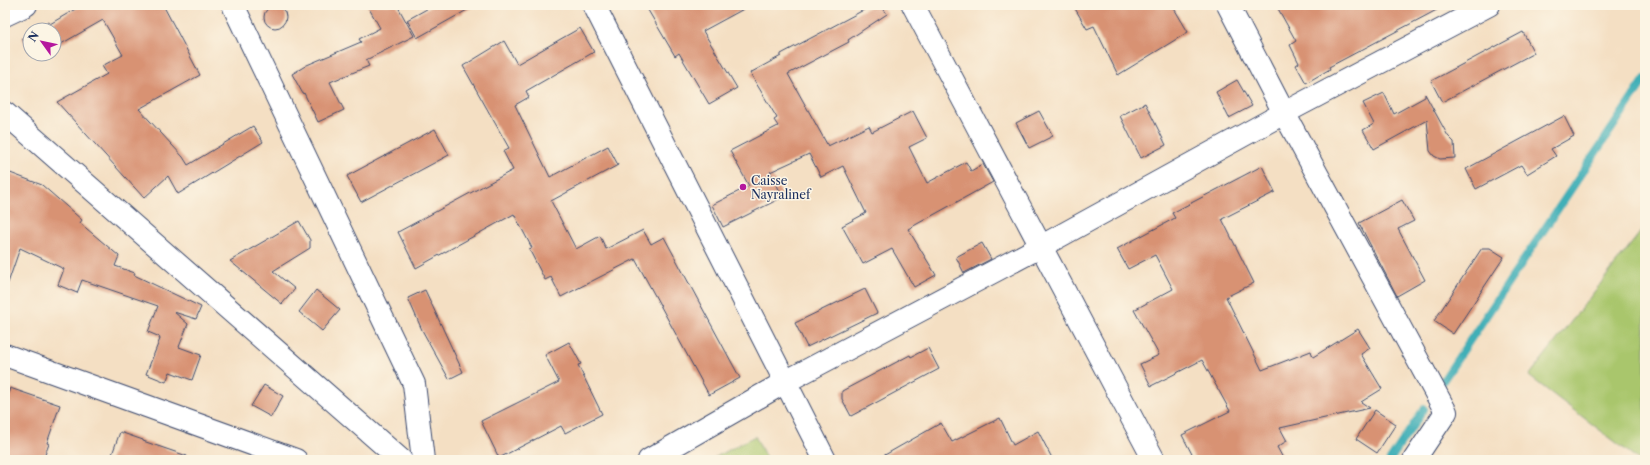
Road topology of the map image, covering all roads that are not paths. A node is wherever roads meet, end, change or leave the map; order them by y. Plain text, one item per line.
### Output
1 (26, 5) edge
2 (233, 5) edge
3 (594, 5) edge
4 (913, 5) edge
5 (1228, 5) edge
6 (1489, 5) edge
7 (5, 15) edge
8 (5, 113) edge
9 (1284, 113) junction
10 (1040, 247) junction
11 (5, 355) edge
12 (785, 382) junction
13 (296, 460) edge
14 (402, 460) edge
15 (423, 460) edge
16 (649, 460) edge
17 (825, 460) edge
18 (1154, 460) edge
19 (1414, 460) edge

1 - 7 street
2 - 15 street
3 - 12 street
4 - 10 street
5 - 9 street
6 - 9 street
8 - 14 street
9 - 10 street
9 - 19 street
10 - 12 street
10 - 18 street
11 - 13 street
12 - 16 street
12 - 17 street

